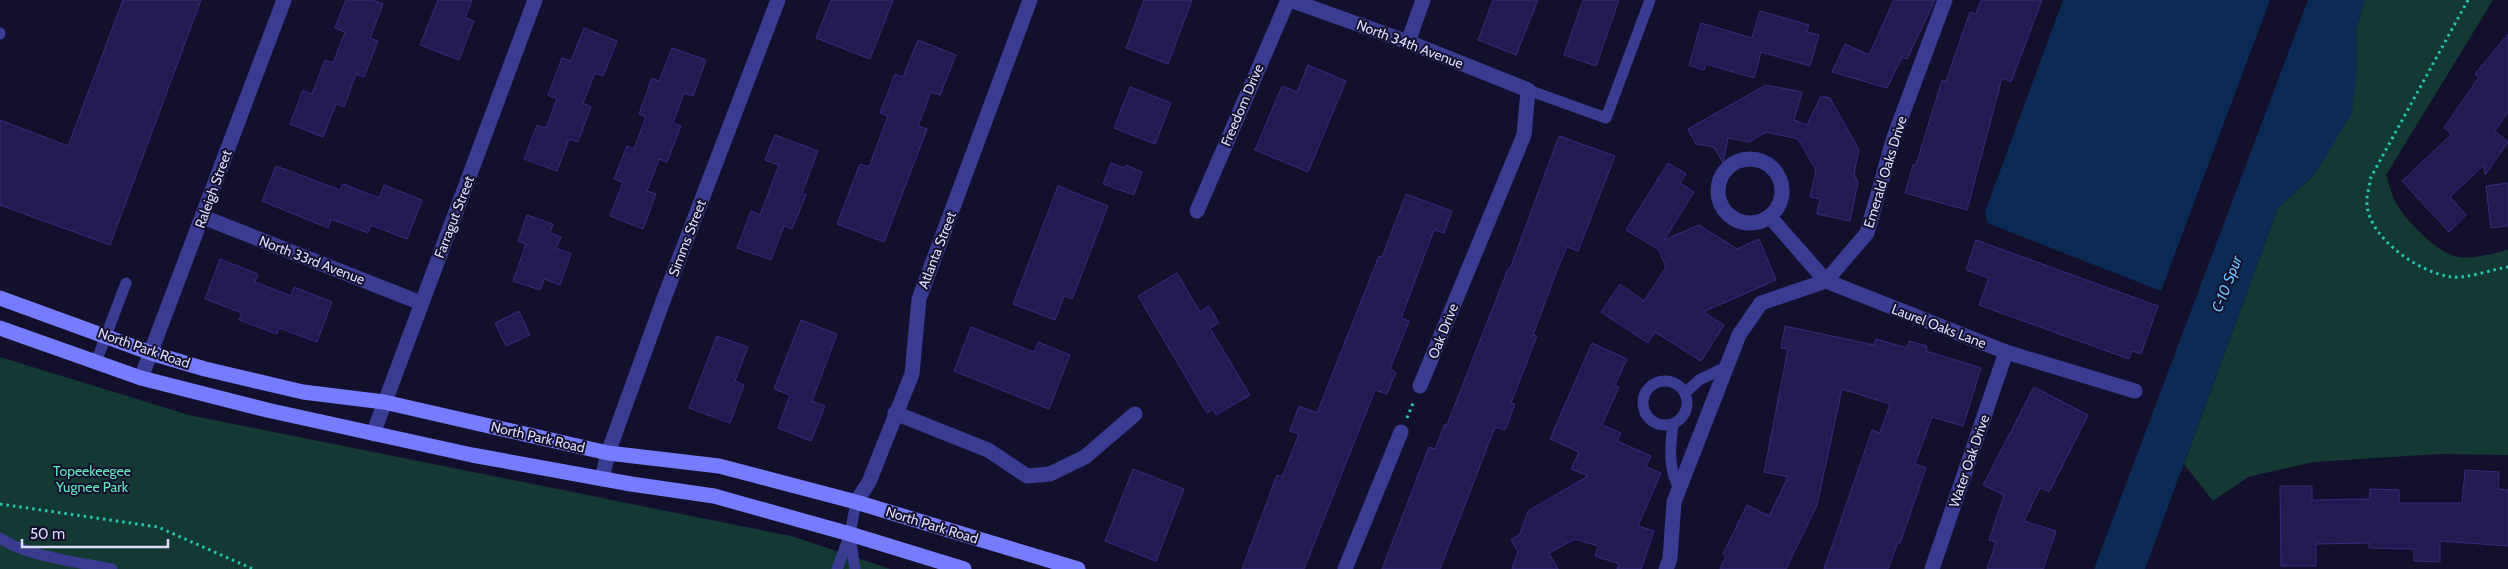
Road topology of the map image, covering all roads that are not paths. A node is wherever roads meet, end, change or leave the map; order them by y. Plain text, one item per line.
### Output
1 (284, 0) edge
2 (535, 0) edge
3 (778, 0) edge
4 (1030, 0) edge
5 (1289, 0) edge
6 (1423, 0) edge
7 (1650, 0) edge
8 (1945, 0) edge
9 (1307, 3) edge
10 (1408, 42) junction
11 (1528, 90) junction
12 (1197, 211) dead end
13 (203, 217) junction
14 (1770, 217) junction
15 (1826, 282) junction
16 (126, 283) dead end
17 (0, 298) edge
18 (421, 303) junction
19 (0, 328) edge
20 (106, 336) junction
21 (2006, 352) junction
22 (151, 353) junction
23 (96, 362) junction
24 (1726, 367) junction
25 (141, 378) junction
26 (1420, 386) road end
27 (2135, 391) dead end
28 (1685, 393) junction
29 (384, 402) junction
30 (895, 413) junction
31 (1135, 414) dead end
32 (1673, 424) junction
33 (1402, 432) road end
34 (373, 434) junction
35 (608, 453) junction
36 (602, 479) junction
37 (1679, 489) junction
38 (856, 502) junction
39 (850, 534) junction
40 (0, 538) edge
41 (112, 569) edge
42 (837, 569) edge
43 (855, 569) edge
44 (964, 569) edge
45 (1078, 569) edge
46 (1345, 569) edge
47 (1666, 569) edge
48 (1932, 569) edge

1 - 13 street, Raleigh Street
2 - 18 street, Farragut Street
3 - 35 street, Simms Street
4 - 30 street, Atlanta Street
5 - 9 street, North 34th Avenue
5 - 12 street, Freedom Drive
6 - 10 street
7 - 11 lane
8 - 15 street, Emerald Oaks Drive
9 - 10 street, North 34th Avenue
10 - 11 street, North 34th Avenue
11 - 26 street, Oak Drive
13 - 18 street, North 33rd Avenue
13 - 22 street, Raleigh Street
14 - 14 street
14 - 15 street, Laurel Oaks Lane
15 - 21 street, Laurel Oaks Lane
15 - 24 street
16 - 20 lane
17 - 20 street, North Park Road
18 - 29 street, Farragut Street
19 - 23 street, North Park Road
20 - 22 street, North Park Road
20 - 23 lane
21 - 27 street, Laurel Oaks Lane
21 - 48 street, Water Oak Drive
22 - 25 street, Raleigh Street
22 - 29 street, North Park Road
23 - 25 street, North Park Road
24 - 28 lane
24 - 37 street
25 - 34 street, North Park Road
28 - 32 lane
28 - 32 lane
29 - 34 street, Farragut Street
29 - 35 street, North Park Road
30 - 31 street
30 - 38 street, Atlanta Street
32 - 37 lane
33 - 46 street
34 - 36 street, North Park Road
35 - 36 street, Simms Street
35 - 38 street, North Park Road
36 - 39 street, North Park Road
37 - 47 street
38 - 39 lane
38 - 45 street, North Park Road
39 - 42 lane
39 - 43 lane
39 - 44 street, North Park Road
40 - 41 lane

